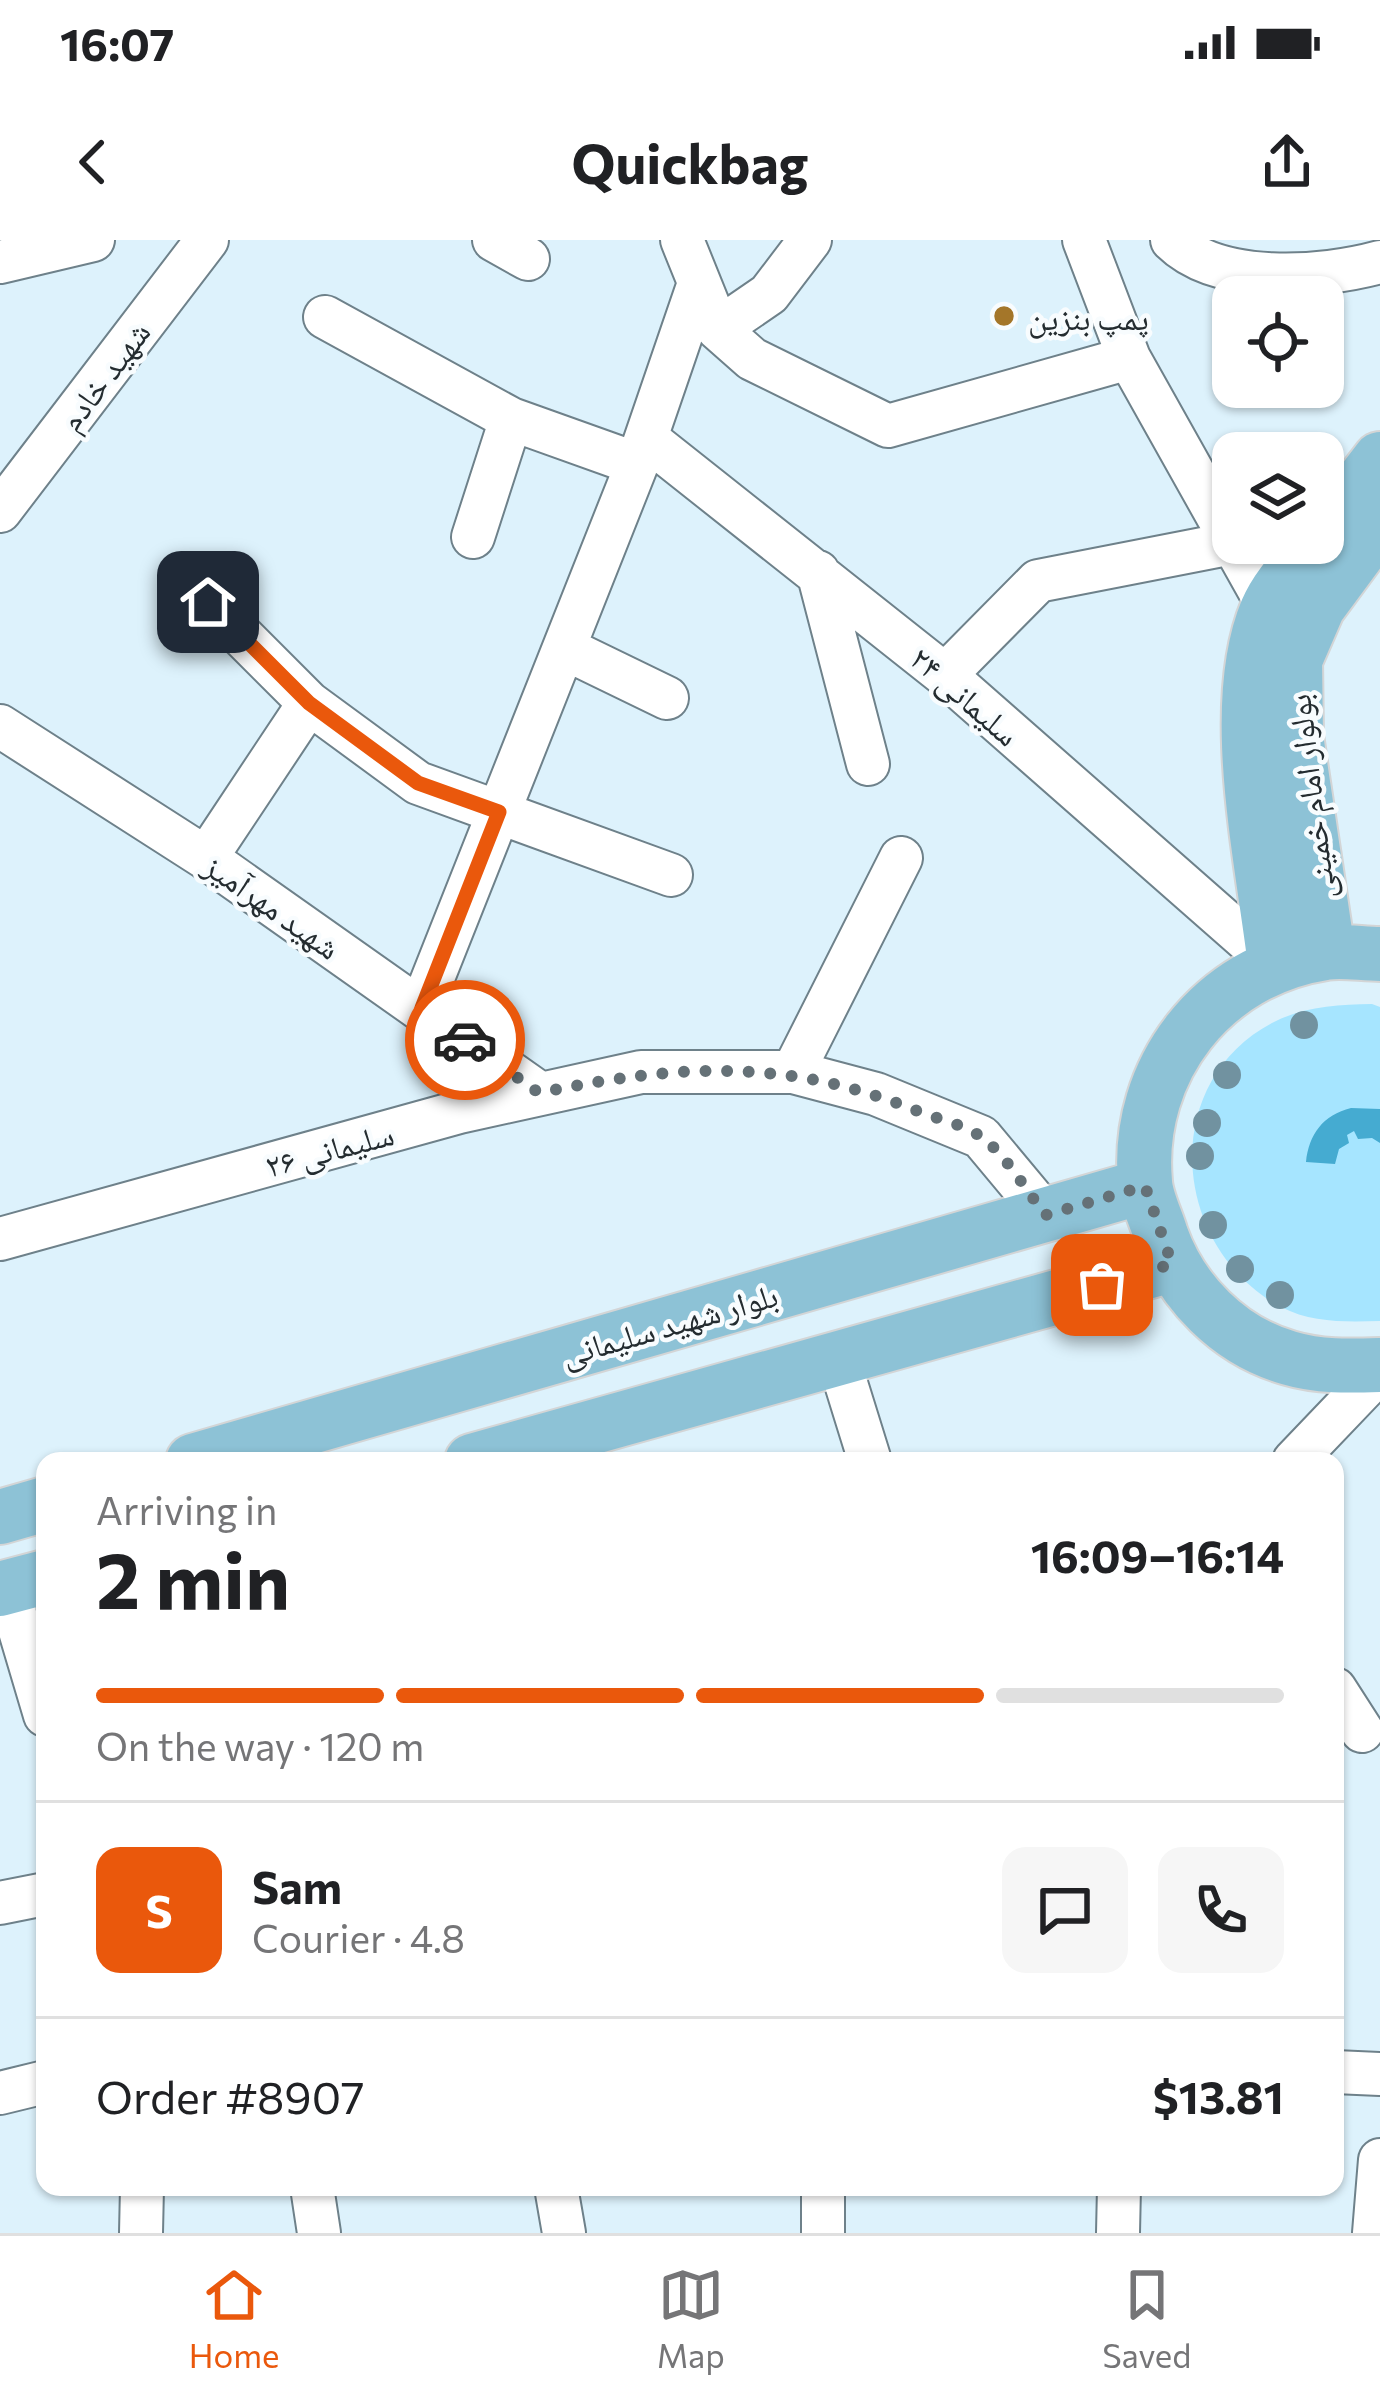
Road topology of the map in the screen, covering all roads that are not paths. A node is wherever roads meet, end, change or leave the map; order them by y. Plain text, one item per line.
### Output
1 (93, 240) edge
2 (207, 240) edge
3 (682, 240) edge
4 (810, 240) edge
5 (1084, 240) edge
6 (1172, 240) edge
7 (0, 262) edge
8 (1380, 262) edge
9 (698, 286) junction
10 (325, 317) dead end
11 (718, 329) junction
12 (1129, 358) junction
13 (511, 419) junction
14 (642, 451) junction
15 (1380, 458) edge
16 (1344, 505) edge
17 (1212, 506) edge
18 (0, 511) edge
19 (1380, 523) edge
20 (472, 537) dead end
21 (1212, 547) edge
22 (1245, 564) edge
23 (1300, 564) edge
24 (818, 572) junction
25 (208, 602) dead end
26 (1268, 605) junction
27 (564, 648) junction
28 (945, 675) junction
29 (667, 698) dead end
30 (309, 703) junction
31 (0, 726) edge
32 (868, 764) dead end
33 (499, 812) junction
34 (206, 858) junction
35 (901, 858) dead end
36 (671, 874) dead end
37 (1354, 953) edge
38 (1275, 965) junction
39 (422, 1008) junction
40 (793, 1072) junction
41 (539, 1093) junction
42 (1145, 1186) junction
43 (1046, 1215) junction
44 (0, 1239) edge
45 (1172, 1264) junction
46 (839, 1361) junction
47 (1380, 1368) edge
48 (224, 1452) edge
49 (505, 1452) edge
50 (867, 1452) edge
51 (1302, 1452) edge
52 (36, 1507) edge
53 (0, 1517) edge
54 (18, 1584) edge
55 (36, 1671) edge
56 (1344, 1703) edge
57 (1362, 1731) dead end
58 (36, 1896) edge
59 (0, 1903) edge
60 (1344, 2072) edge
61 (1380, 2074) edge
62 (36, 2085) edge
63 (0, 2093) edge
64 (1380, 2159) edge
65 (142, 2196) edge
66 (313, 2196) edge
67 (558, 2196) edge
68 (823, 2196) edge
69 (1119, 2196) edge
70 (141, 2233) edge
71 (319, 2233) edge
72 (564, 2233) edge
73 (823, 2233) edge
74 (1118, 2233) edge
75 (1374, 2233) edge

1 - 7 street
2 - 18 street, شهید خادم
3 - 9 street
4 - 11 street
5 - 12 street
6 - 8 street
9 - 11 street
9 - 14 street
10 - 13 street, سلیمانی ۲۴
11 - 12 street
12 - 17 street
13 - 14 street, سلیمانی ۲۴
13 - 20 street
14 - 24 street, سلیمانی ۲۴
14 - 27 street
15 - 16 main road
19 - 37 main road, بولوار امام خمینی
21 - 28 street
22 - 26 street
23 - 26 main road, بولوار امام خمینی
24 - 28 street, سلیمانی ۲۴
24 - 32 street
25 - 30 street
26 - 38 main road, بولوار امام خمینی
27 - 29 street
27 - 33 street
28 - 38 street, سلیمانی ۲۴
30 - 33 street
30 - 34 street
31 - 34 street, شهید مهرآمیز
33 - 36 street
33 - 39 street
34 - 39 street, شهید مهرآمیز
35 - 40 street
37 - 38 main road
38 - 42 main road
39 - 41 street, شهید مهرآمیز
40 - 41 street, سلیمانی ۲۶
40 - 43 street, سلیمانی ۲۶
41 - 44 street, سلیمانی ۲۶
42 - 43 main road, بلوار شهید سلیمانی
42 - 45 main road
43 - 48 main road, بلوار شهید سلیمانی
45 - 46 main road
45 - 47 main road
46 - 49 main road
46 - 50 street
47 - 51 street
52 - 53 main road
54 - 55 street
56 - 57 street
58 - 59 street
60 - 61 street
62 - 63 street
64 - 75 street
65 - 70 street
66 - 71 street
67 - 72 street
68 - 73 street
69 - 74 street

